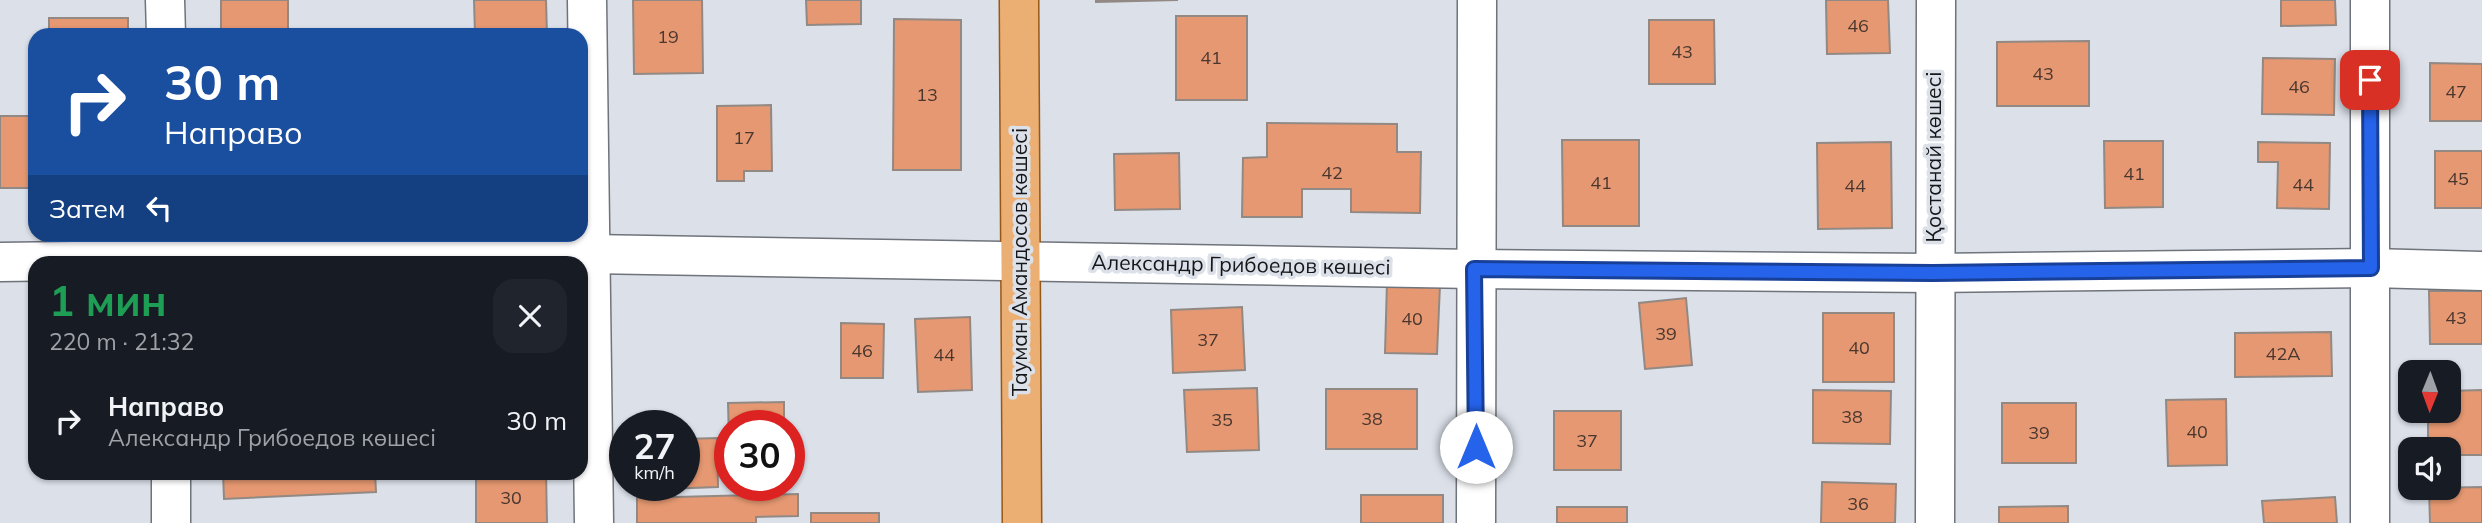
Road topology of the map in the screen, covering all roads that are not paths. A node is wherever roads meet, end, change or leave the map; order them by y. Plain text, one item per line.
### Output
1 (165, 0) edge
2 (587, 0) edge
3 (1018, 0) edge
4 (1477, 0) edge
5 (1936, 0) edge
6 (2370, 0) edge
7 (166, 28) edge
8 (587, 28) edge
9 (588, 85) edge
10 (169, 253) edge
11 (590, 254) junction
12 (113, 256) edge
13 (28, 261) edge
14 (1019, 261) junction
15 (0, 262) edge
16 (2371, 268) junction
17 (1474, 269) junction
18 (2482, 271) edge
19 (1933, 273) junction
20 (171, 480) edge
21 (171, 523) edge
22 (594, 523) edge
23 (1022, 523) edge
24 (1476, 523) edge
25 (1935, 523) edge
26 (2370, 523) edge

1 - 7 street
2 - 8 street
3 - 14 main road, Тауман Амандосов көшесі
4 - 17 street
5 - 19 street, Қостанай көшесі
6 - 16 street
9 - 11 street
10 - 11 street, Александр Грибоедов көшесі
10 - 12 street, Александр Грибоедов көшесі
11 - 14 street, Александр Грибоедов көшесі
11 - 22 street
13 - 15 street, Александр Грибоедов көшесі
14 - 17 street, Александр Грибоедов көшесі
14 - 23 main road, Тауман Амандосов көшесі
16 - 18 street, Александр Грибоедов көшесі
16 - 19 street, Александр Грибоедов көшесі
16 - 26 street
17 - 19 street, Александр Грибоедов көшесі
17 - 24 street
19 - 25 street, Қостанай көшесі
20 - 21 street

